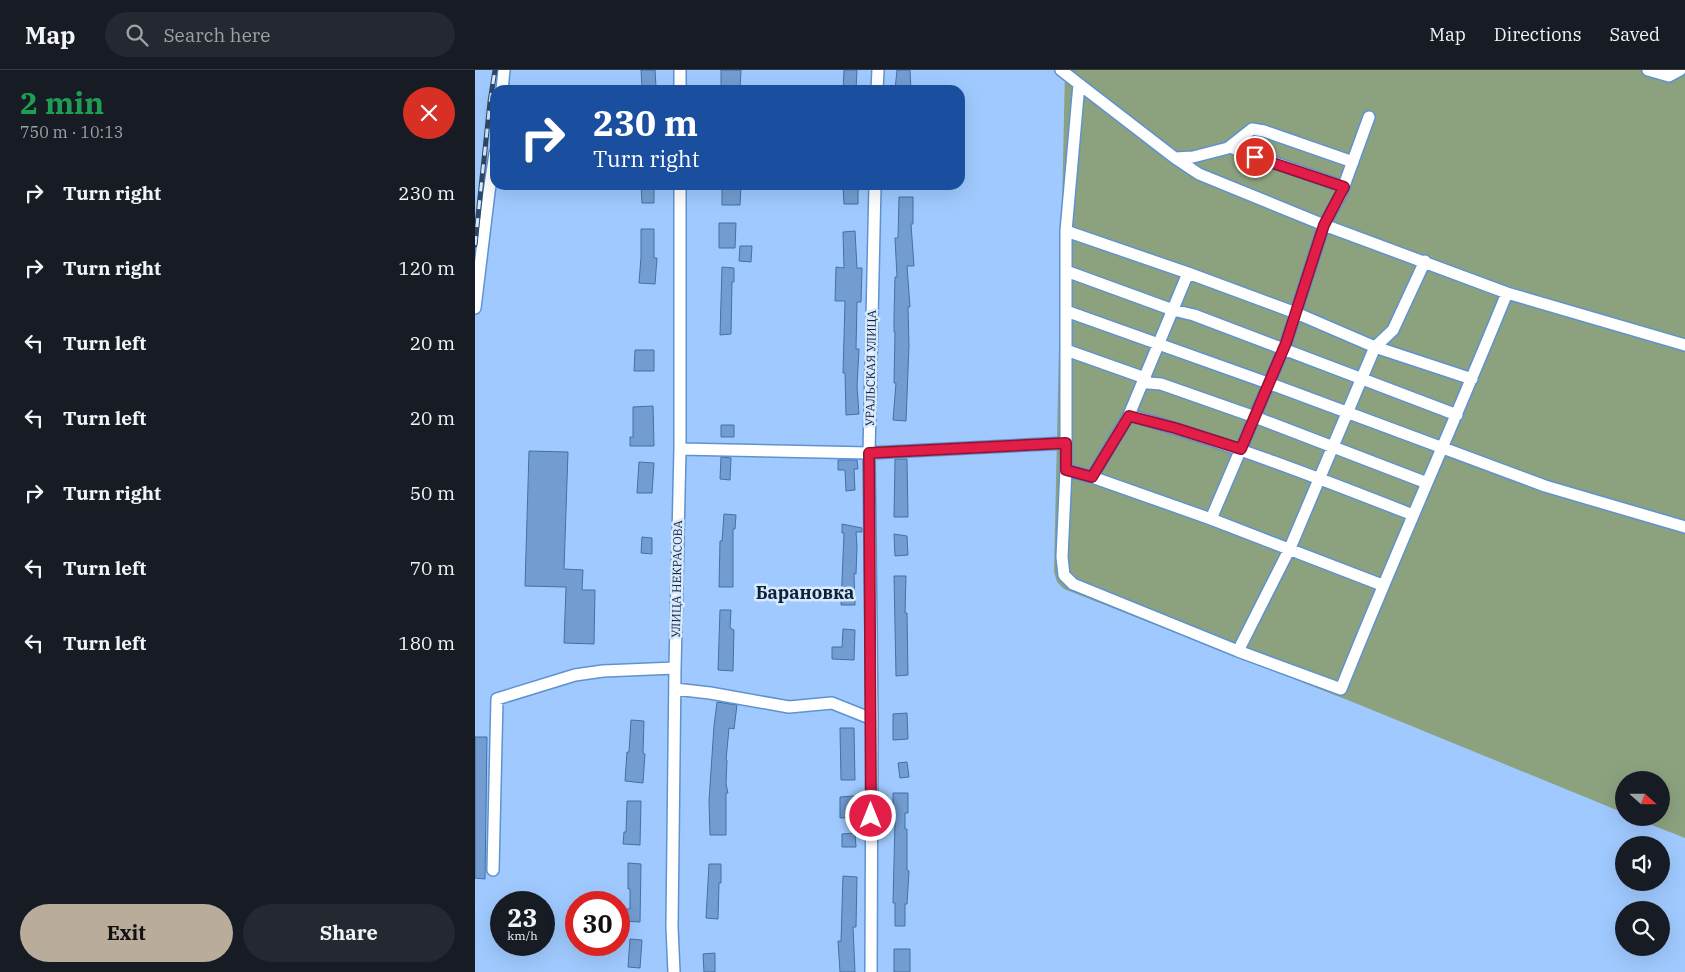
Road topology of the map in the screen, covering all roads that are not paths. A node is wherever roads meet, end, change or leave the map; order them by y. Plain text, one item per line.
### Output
1 (503, 70) edge
2 (680, 70) edge
3 (878, 70) edge
4 (1061, 70) edge
5 (1648, 70) edge
6 (1680, 70) edge
7 (1079, 84) junction
8 (502, 85) edge
9 (680, 85) edge
10 (877, 85) edge
11 (1369, 118) dead end
12 (1230, 147) junction
13 (1175, 158) junction
14 (1353, 162) junction
15 (490, 186) edge
16 (1344, 187) junction
17 (680, 190) edge
18 (875, 190) edge
19 (1324, 225) junction
20 (1067, 231) junction
21 (1425, 261) junction
22 (1067, 271) junction
23 (1188, 273) junction
24 (1507, 293) junction
25 (475, 308) edge
26 (1173, 310) junction
27 (1066, 311) junction
28 (1296, 313) junction
29 (1158, 345) junction
30 (1685, 345) edge
31 (1375, 347) junction
32 (1284, 348) junction
33 (1066, 350) junction
34 (1145, 378) junction
35 (1362, 378) junction
36 (1472, 379) junction
37 (1269, 384) junction
38 (1347, 413) junction
39 (1457, 415) junction
40 (1129, 416) junction
41 (1255, 416) junction
42 (1066, 443) junction
43 (1332, 447) junction
44 (680, 449) junction
45 (1241, 449) junction
46 (1442, 449) junction
47 (869, 453) junction
48 (1066, 470) junction
49 (1092, 477) junction
50 (1319, 478) junction
51 (1427, 483) junction
52 (1413, 515) junction
53 (1211, 519) junction
54 (1685, 528) edge
55 (1290, 548) junction
56 (1382, 585) junction
57 (1238, 651) junction
58 (675, 668) junction
59 (675, 689) junction
60 (872, 719) junction
61 (493, 870) dead end
62 (674, 972) edge
63 (871, 972) edge

1 - 8 street
2 - 9 street
3 - 10 street
4 - 7 street
5 - 6 street
7 - 13 street
7 - 20 street
11 - 14 street
12 - 13 street
12 - 14 street
12 - 16 street
13 - 19 street
14 - 16 street
15 - 25 street
16 - 19 street
17 - 44 street, УЛИЦА НЕКРАСОВА
18 - 47 street, УРАЛЬСКАЯ УЛИЦА
19 - 21 street
19 - 28 street
20 - 22 street
20 - 23 street
21 - 24 street
21 - 31 street
22 - 26 street
22 - 27 street
23 - 26 street
23 - 28 street
24 - 30 street
24 - 36 street
26 - 29 street
26 - 32 street
27 - 29 street
27 - 33 street
28 - 31 street
28 - 32 street
29 - 34 street
29 - 37 street
31 - 35 street
31 - 36 street
32 - 35 street
32 - 37 street
33 - 34 street
33 - 42 street
34 - 40 street
34 - 41 street
35 - 38 street
35 - 39 street
36 - 39 street
37 - 38 street
37 - 41 street
38 - 43 street
38 - 46 street
39 - 46 street
40 - 45 street
40 - 49 street
41 - 43 street
41 - 45 street
42 - 47 street
42 - 48 street
43 - 50 street
43 - 51 street
44 - 47 street
44 - 58 street, УЛИЦА НЕКРАСОВА
45 - 50 street
45 - 53 street
46 - 51 street
46 - 54 street
47 - 60 street, УРАЛЬСКАЯ УЛИЦА
48 - 49 street
48 - 57 street
49 - 53 street
50 - 52 street
50 - 55 street
51 - 52 street
52 - 56 street
53 - 55 street
55 - 56 street
55 - 57 street
56 - 57 street
58 - 59 street, УЛИЦА НЕКРАСОВА
58 - 61 street
59 - 60 street
59 - 62 street, УЛИЦА НЕКРАСОВА
60 - 63 street, УРАЛЬСКАЯ УЛИЦА

